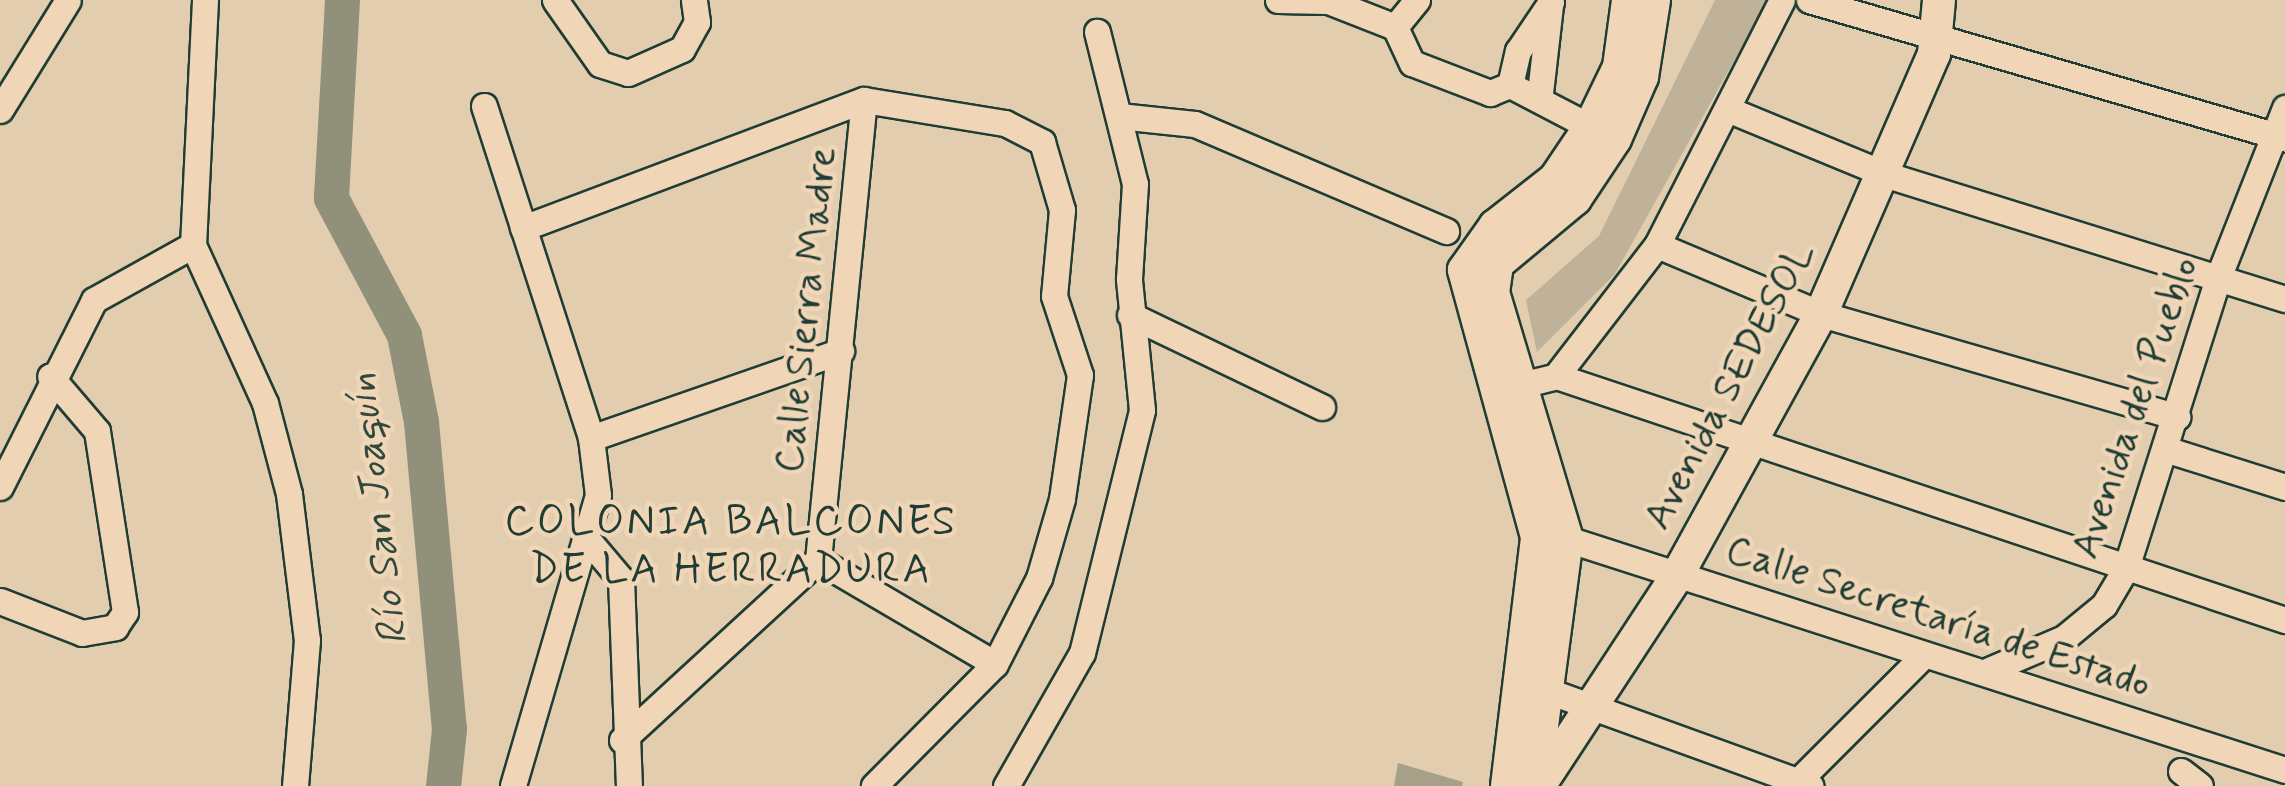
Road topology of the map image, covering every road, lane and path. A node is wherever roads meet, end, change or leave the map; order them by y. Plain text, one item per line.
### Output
1 (68, 0) edge
2 (205, 0) edge
3 (555, 0) edge
4 (1278, 0) edge
5 (1326, 0) edge
6 (1417, 0) edge
7 (1628, 0) edge
8 (1654, 0) edge
9 (1782, 0) edge
10 (1809, 0) edge
11 (1938, 0) edge
12 (1550, 1) edge
13 (696, 11) edge
14 (1395, 27) junction
15 (1096, 32) dead end
16 (1938, 38) junction
17 (1510, 85) junction
18 (1540, 93) junction
19 (864, 100) junction
20 (484, 106) dead end
21 (2285, 108) edge
22 (0, 110) edge
23 (1732, 111) junction
24 (1119, 116) junction
25 (1602, 133) junction
26 (2280, 137) edge
27 (1887, 175) junction
28 (523, 228) junction
29 (1446, 231) dead end
30 (193, 245) junction
31 (1657, 246) junction
32 (2218, 278) junction
33 (2285, 299) edge
34 (1130, 314) junction
35 (1821, 314) junction
36 (842, 351) junction
37 (50, 376) junction
38 (1556, 376) junction
39 (1521, 384) junction
40 (1322, 407) dead end
41 (2177, 417) junction
42 (591, 438) junction
43 (1754, 438) junction
44 (2168, 450) junction
45 (0, 486) edge
46 (2285, 487) edge
47 (1567, 539) junction
48 (588, 540) junction
49 (818, 560) junction
50 (2126, 568) junction
51 (1678, 574) junction
52 (0, 601) edge
53 (2285, 620) edge
54 (1920, 658) junction
55 (994, 664) junction
56 (1989, 670) junction
57 (1551, 692) junction
58 (1596, 707) junction
59 (622, 740) junction
60 (2285, 770) edge
61 (1800, 785) edge
62 (295, 786) edge
63 (513, 786) edge
64 (629, 786) edge
65 (874, 786) edge
66 (1006, 786) edge
67 (1507, 786) edge
68 (1536, 786) edge

1 - 22 street
2 - 30 street
3 - 13 street
4 - 5 street
5 - 14 street
6 - 14 street
7 - 25 main road
8 - 25 main road
9 - 23 street
10 - 16 street
11 - 16 main road, Avenida SEDESOL
12 - 17 street
12 - 18 street
14 - 17 street
15 - 24 street
16 - 26 street
16 - 27 main road, Avenida SEDESOL
17 - 18 street
18 - 25 street
19 - 28 street
19 - 36 street, Calle Sierra Madre
19 - 55 street
20 - 28 street
21 - 26 street, Avenida del Pueblo
23 - 27 street
23 - 31 street
24 - 29 street
24 - 34 street
25 - 39 main road
25 - 67 main road
26 - 32 street, Avenida del Pueblo
27 - 32 street
27 - 35 main road, Avenida SEDESOL
28 - 42 street
30 - 37 street
30 - 62 street
31 - 35 street
31 - 38 street
32 - 33 street
32 - 41 street, Avenida del Pueblo
34 - 40 street
34 - 66 street
35 - 41 street
35 - 43 main road, Avenida SEDESOL
36 - 42 street
36 - 49 street, Calle Sierra Madre
37 - 45 street
37 - 52 street
38 - 39 street
38 - 43 street
39 - 47 main road
41 - 44 street, Avenida del Pueblo
42 - 48 street
43 - 50 street
43 - 51 main road, Avenida SEDESOL
44 - 46 street
44 - 50 street, Avenida del Pueblo
47 - 51 street, Calle Secretaría de Estado
47 - 57 main road
48 - 59 street
48 - 63 street
49 - 55 street
49 - 59 street
50 - 53 street
50 - 56 street, Avenida del Pueblo
51 - 54 street, Calle Secretaría de Estado
51 - 58 main road, Avenida SEDESOL
54 - 56 street, Calle Secretaría de Estado
54 - 61 street
55 - 65 street
56 - 60 street, Calle Secretaría de Estado
57 - 58 street
57 - 68 main road
58 - 61 street
58 - 68 main road, Avenida SEDESOL
59 - 64 street

